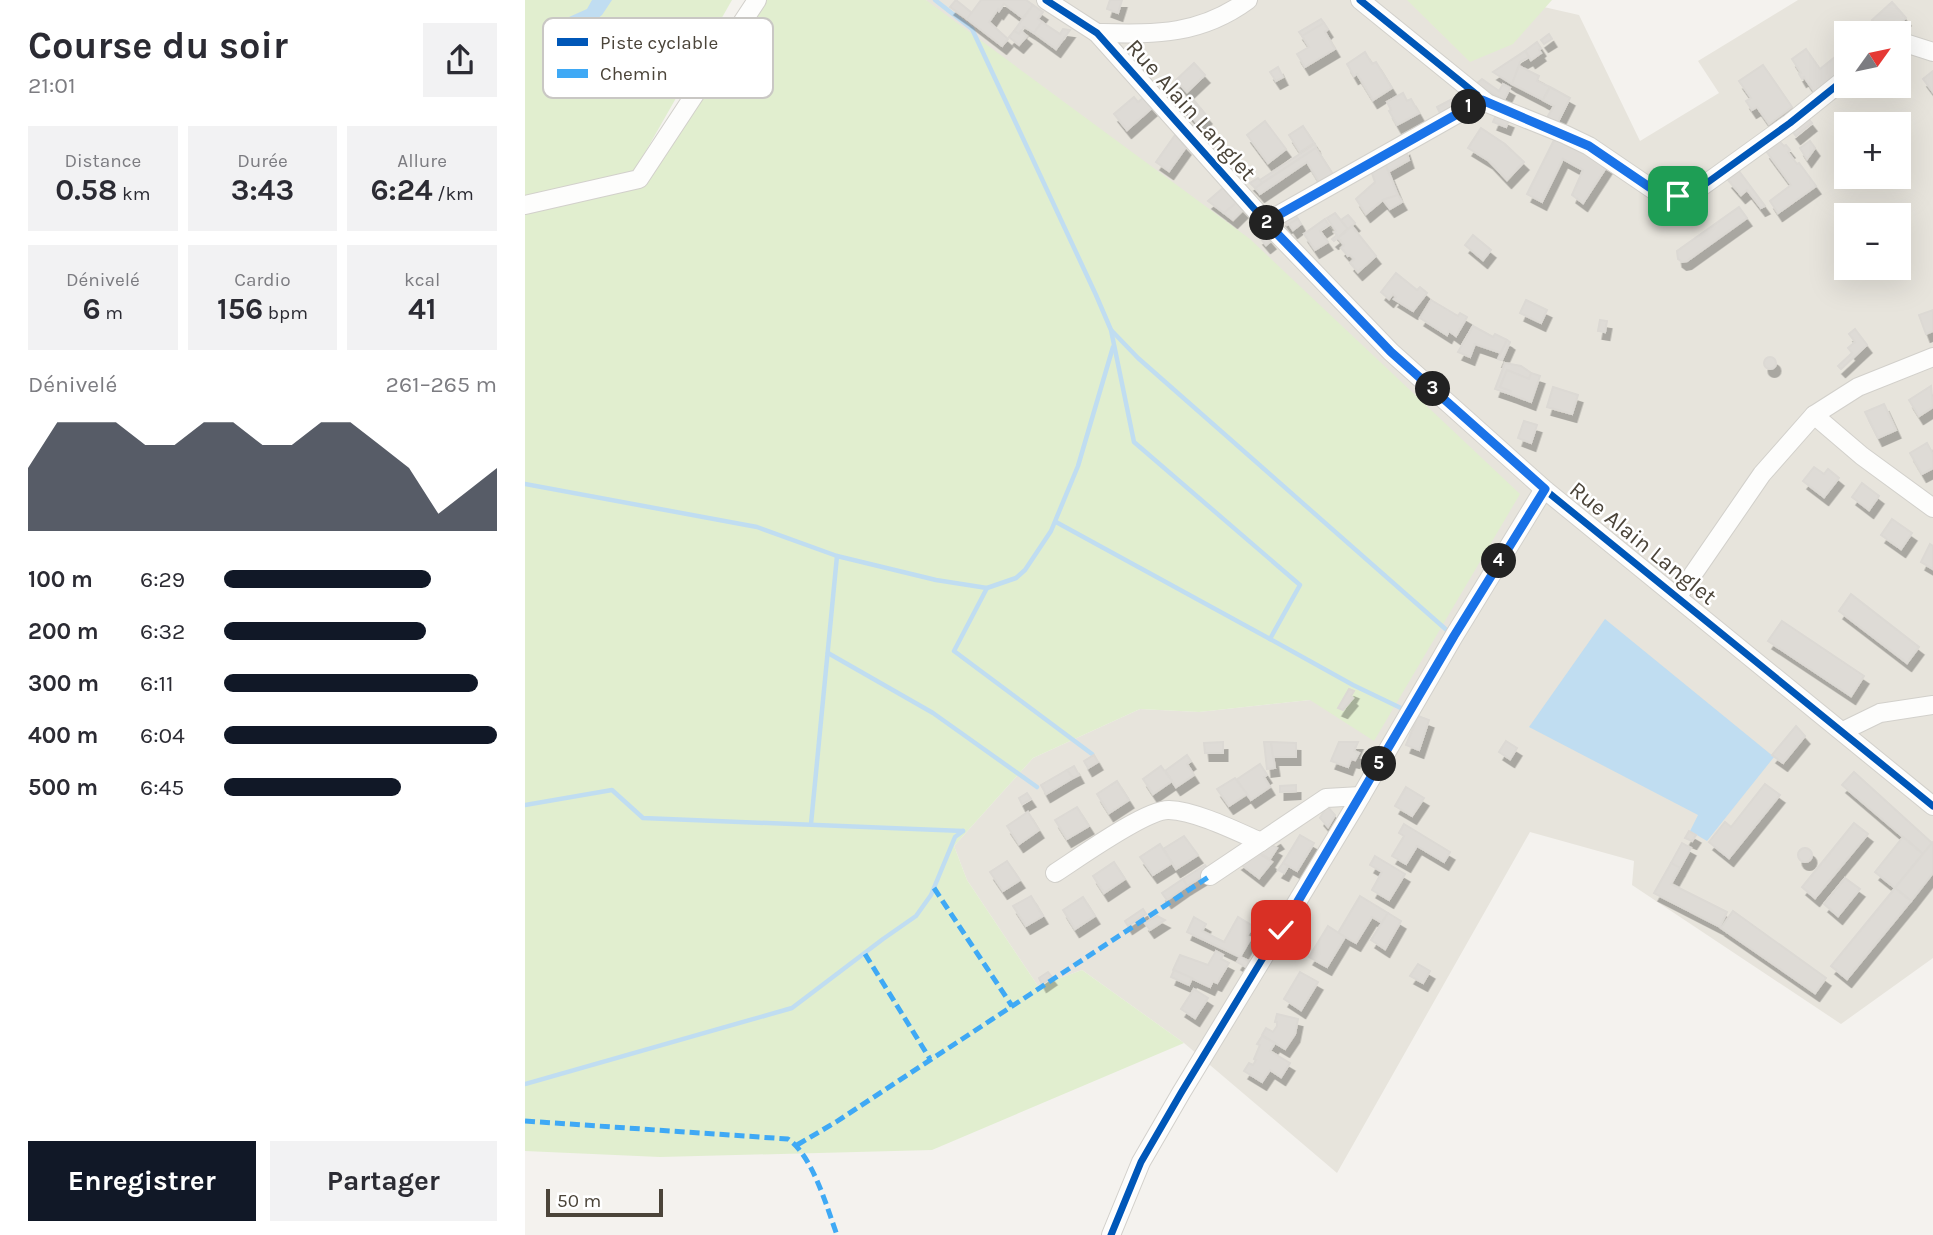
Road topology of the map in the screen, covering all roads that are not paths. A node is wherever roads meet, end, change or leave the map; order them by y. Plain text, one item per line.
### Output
1 (757, 0) edge
2 (1046, 0) edge
3 (1248, 0) edge
4 (1360, 0) edge
5 (745, 18) edge
6 (1097, 33) junction
7 (1911, 44) edge
8 (1931, 46) edge
9 (1834, 88) edge
10 (693, 98) edge
11 (1482, 100) junction
12 (525, 205) edge
13 (1266, 222) junction
14 (1933, 357) edge
15 (1814, 415) junction
16 (1545, 489) junction
17 (1933, 508) edge
18 (1678, 596) junction
19 (1933, 705) edge
20 (1843, 731) junction
21 (1361, 796) junction
22 (1933, 806) edge
23 (1261, 842) junction
24 (1055, 873) dead end
25 (1210, 876) dead end
26 (1111, 1235) edge

1 - 5 street
2 - 6 street, Rue Alain Langlet
3 - 6 street
4 - 11 street
6 - 13 street, Rue Alain Langlet
7 - 8 street
9 - 11 street
10 - 12 street
11 - 13 street
13 - 16 street, Rue Alain Langlet
14 - 15 street
15 - 17 street
15 - 18 street
16 - 18 street, Rue Alain Langlet
16 - 21 street
18 - 20 street, Rue Alain Langlet
19 - 20 street
20 - 22 street, Rue Alain Langlet
21 - 23 street
21 - 26 street
23 - 24 street
23 - 25 street

